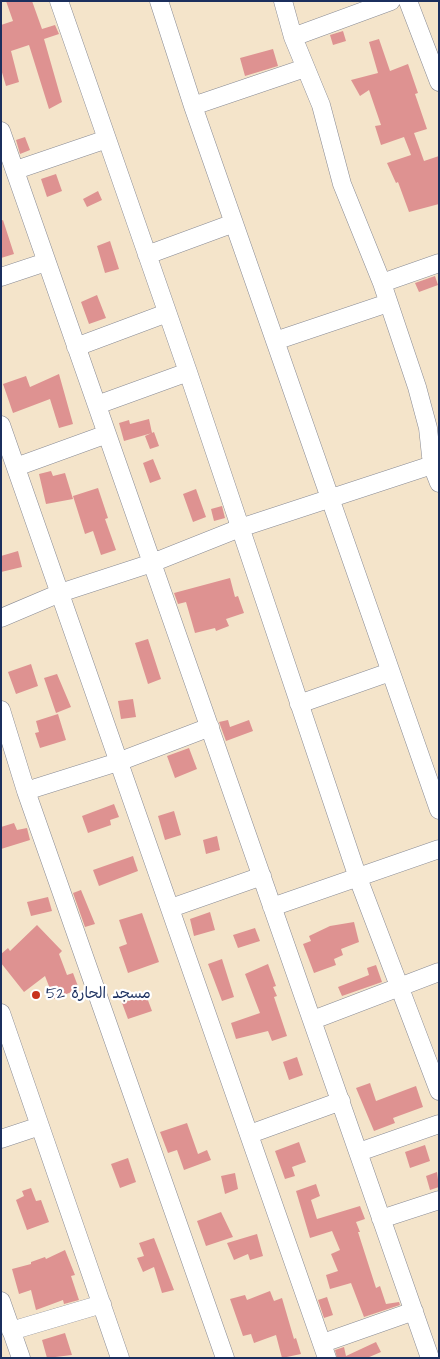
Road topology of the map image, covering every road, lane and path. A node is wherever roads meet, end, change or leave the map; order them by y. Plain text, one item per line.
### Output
1 (59, 1) edge
2 (159, 1) edge
3 (283, 1) edge
4 (391, 1) edge
5 (408, 1) edge
6 (293, 37) junction
7 (305, 68) junction
8 (439, 82) edge
9 (193, 106) junction
10 (1, 131) edge
11 (107, 139) junction
12 (16, 170) junction
13 (234, 224) junction
14 (147, 255) junction
15 (46, 262) junction
16 (439, 263) edge
17 (1, 277) edge
18 (382, 283) junction
19 (388, 303) junction
20 (167, 313) junction
21 (275, 341) junction
22 (76, 347) junction
23 (188, 372) junction
24 (97, 405) junction
25 (3, 432) edge
26 (107, 434) junction
27 (432, 465) junction
28 (16, 467) junction
29 (439, 484) edge
30 (330, 498) junction
31 (240, 528) junction
32 (152, 563) junction
33 (60, 593) junction
34 (1, 618) edge
35 (390, 672) junction
36 (299, 704) junction
37 (1, 710) edge
38 (210, 728) junction
39 (118, 762) junction
40 (26, 791) junction
41 (439, 810) edge
42 (439, 849) edge
43 (262, 876) junction
44 (358, 878) junction
45 (272, 907) junction
46 (170, 908) junction
47 (439, 972) edge
48 (400, 988) junction
49 (1, 1012) edge
50 (313, 1020) junction
51 (439, 1091) edge
52 (341, 1101) junction
53 (439, 1124) edge
54 (40, 1126) junction
55 (250, 1134) junction
56 (1, 1139) edge
57 (359, 1152) junction
58 (439, 1200) edge
59 (382, 1219) junction
60 (1, 1301) edge
61 (102, 1304) junction
62 (414, 1311) junction
63 (11, 1331) junction
64 (325, 1350) edge
65 (21, 1358) edge
66 (120, 1358) edge
67 (225, 1358) edge
68 (430, 1358) edge

1 - 11 street
2 - 9 street
3 - 6 street
4 - 6 street
5 - 8 street
6 - 7 street
7 - 9 street
7 - 18 street
9 - 13 street
10 - 12 street
11 - 12 street
11 - 14 street
12 - 15 street
13 - 14 street
13 - 21 street
14 - 20 street
15 - 17 street
15 - 22 street
16 - 18 street
18 - 19 street
19 - 21 street
19 - 27 street
20 - 22 street
20 - 23 street
21 - 30 street
22 - 24 street
23 - 24 street
23 - 31 street
24 - 26 street
25 - 28 street
26 - 28 street
26 - 32 street
27 - 29 street
27 - 30 street
28 - 33 street
30 - 31 street
30 - 35 street
31 - 32 street
31 - 36 street
32 - 33 street
32 - 38 street
33 - 34 street
33 - 39 street
35 - 36 street
35 - 41 street
36 - 44 street
37 - 40 street
38 - 39 street
38 - 43 street
39 - 40 street
39 - 46 street
40 - 67 street
42 - 44 street
43 - 45 street
43 - 46 street
44 - 45 street
44 - 48 street
45 - 50 street
46 - 55 street
47 - 48 street
48 - 50 street
48 - 51 street
49 - 54 street
50 - 52 street
52 - 55 street
52 - 57 street
53 - 57 street
54 - 56 street
54 - 61 street
55 - 64 street
57 - 59 street
58 - 59 street
59 - 62 street
60 - 63 street
61 - 63 street
61 - 66 street
62 - 64 street
62 - 68 street
63 - 65 street

